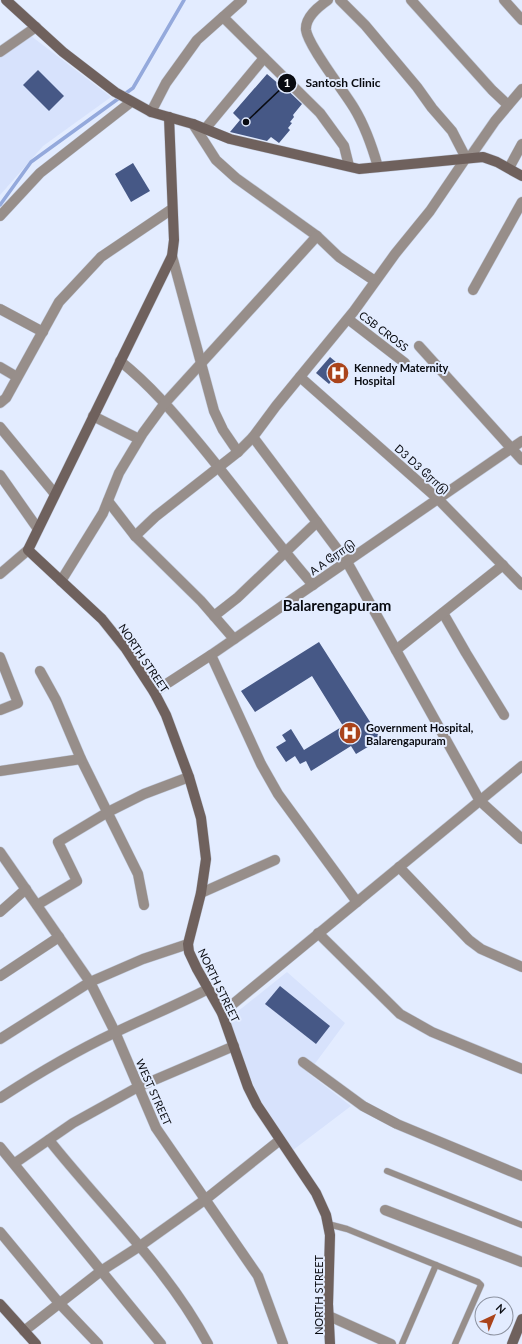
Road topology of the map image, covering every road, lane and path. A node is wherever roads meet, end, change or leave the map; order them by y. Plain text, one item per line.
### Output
1 (6, 0) edge
2 (242, 0) edge
3 (328, 0) edge
4 (340, 0) edge
5 (411, 0) edge
6 (504, 0) edge
7 (223, 17) junction
8 (522, 20) edge
9 (36, 27) junction
10 (0, 52) edge
11 (264, 58) junction
12 (522, 89) edge
13 (131, 102) junction
14 (508, 105) junction
15 (151, 112) junction
16 (169, 117) junction
17 (193, 124) junction
18 (205, 129) junction
19 (522, 144) edge
20 (468, 157) junction
21 (349, 166) junction
22 (378, 167) junction
23 (509, 168) junction
24 (522, 176) edge
25 (522, 202) edge
26 (172, 209) junction
27 (0, 216) edge
28 (317, 236) junction
29 (172, 256) junction
30 (375, 282) junction
31 (473, 290) dead end
32 (0, 309) edge
33 (348, 319) junction
34 (43, 332) junction
35 (419, 346) dead end
36 (120, 361) junction
37 (200, 363) junction
38 (405, 363) dead end
39 (0, 367) edge
40 (17, 377) junction
41 (300, 377) junction
42 (0, 403) edge
43 (165, 403) junction
44 (93, 416) junction
45 (0, 427) edge
46 (253, 437) junction
47 (140, 439) junction
48 (522, 441) edge
49 (511, 449) junction
50 (238, 452) junction
51 (522, 460) edge
52 (218, 467) junction
53 (0, 475) edge
54 (55, 494) junction
55 (438, 499) junction
56 (108, 501) junction
57 (317, 522) junction
58 (38, 529) junction
59 (135, 536) junction
60 (28, 550) junction
61 (285, 552) junction
62 (347, 562) junction
63 (503, 564) junction
64 (0, 574) edge
65 (60, 581) junction
66 (522, 584) edge
67 (313, 585) junction
68 (443, 613) junction
69 (214, 616) junction
70 (234, 639) junction
71 (396, 650) junction
72 (211, 656) junction
73 (0, 657) edge
74 (40, 671) dead end
75 (154, 692) junction
76 (0, 710) edge
77 (504, 714) dead end
78 (81, 759) junction
79 (522, 766) edge
80 (0, 771) edge
81 (189, 777) junction
82 (480, 801) junction
83 (108, 812) junction
84 (522, 839) edge
85 (0, 852) edge
86 (275, 860) dead end
87 (399, 867) junction
88 (26, 889) junction
89 (201, 894) junction
90 (357, 902) junction
91 (37, 905) junction
92 (144, 905) dead end
93 (0, 912) edge
94 (318, 933) junction
95 (59, 937) junction
96 (188, 944) junction
97 (522, 967) edge
98 (0, 976) edge
99 (90, 982) junction
100 (208, 989) junction
101 (222, 1013) junction
102 (115, 1032) junction
103 (0, 1039) edge
104 (234, 1046) junction
105 (303, 1062) dead end
106 (522, 1069) edge
107 (138, 1087) junction
108 (0, 1098) edge
109 (49, 1140) junction
110 (280, 1140) junction
111 (0, 1147) edge
112 (15, 1163) junction
113 (387, 1171) dead end
114 (522, 1176) edge
115 (206, 1199) junction
116 (385, 1210) dead end
117 (328, 1224) junction
118 (522, 1226) edge
119 (0, 1232) edge
120 (140, 1246) junction
121 (522, 1262) edge
122 (436, 1265) junction
123 (101, 1270) junction
124 (59, 1303) junction
125 (0, 1304) edge
126 (329, 1316) junction
127 (522, 1318) edge
128 (24, 1331) junction
129 (36, 1344) edge
130 (98, 1344) edge
131 (161, 1344) edge
132 (208, 1344) edge
133 (283, 1344) edge
134 (330, 1344) edge
135 (391, 1344) edge
136 (402, 1344) edge
137 (455, 1344) edge
138 (512, 1344) edge

1 - 9 street
2 - 7 street
3 - 22 street
4 - 20 street
5 - 14 street
6 - 8 street
7 - 11 street
7 - 15 street
9 - 10 street
9 - 13 street
11 - 18 street
11 - 21 street
12 - 14 street
13 - 15 street
13 - 27 street
14 - 20 street
15 - 16 street
16 - 17 street
16 - 26 street
17 - 18 street
17 - 28 street
18 - 21 street
19 - 23 street
20 - 22 street
20 - 23 street
20 - 30 street
21 - 22 street
23 - 24 street
25 - 31 street
26 - 29 street
26 - 34 street
28 - 30 street
28 - 37 street
29 - 36 street
29 - 37 street
30 - 33 street
32 - 34 street
33 - 38 street, CSB CROSS
33 - 41 street
34 - 40 street
35 - 49 street
36 - 43 street
36 - 44 street
37 - 43 street
37 - 50 street
39 - 40 street
40 - 42 street
41 - 46 street
41 - 55 street, D3 D3 ரோடு
43 - 47 street
43 - 52 street
44 - 47 street
44 - 54 street
45 - 54 street
46 - 50 street
46 - 57 street
47 - 56 street
48 - 49 street, A A ரோடு
49 - 51 street
49 - 55 street, A A ரோடு
50 - 52 street
52 - 59 street
52 - 61 street
53 - 58 street
54 - 58 street
55 - 62 street, A A ரோடு
55 - 63 street, D3 D3 ரோடு
56 - 59 street
56 - 65 street
57 - 61 street
57 - 62 street
58 - 60 street
59 - 69 street
60 - 64 street
60 - 65 street, NORTH STREET
61 - 67 street
61 - 69 street
62 - 67 street, A A ரோடு
62 - 71 street
63 - 66 street, D3 D3 ரோடு
63 - 68 street
65 - 75 street, NORTH STREET
67 - 70 street, A A ரோடு
68 - 71 street
68 - 77 street
69 - 70 street
70 - 72 street, A A ரோடு
71 - 82 street
72 - 75 street, A A ரோடு
72 - 90 street
73 - 76 street
74 - 78 street
75 - 81 street, NORTH STREET
78 - 80 street
78 - 83 street
79 - 82 street
81 - 83 street
81 - 89 street, NORTH STREET
82 - 84 street
82 - 87 street
83 - 91 street
83 - 92 street
85 - 88 street, WEST STREET
86 - 89 street
87 - 90 street
87 - 97 street
88 - 91 street, WEST STREET
88 - 93 street
89 - 96 street, NORTH STREET
90 - 94 street
91 - 95 street, WEST STREET
94 - 101 street
94 - 106 street
95 - 98 street
95 - 99 street, WEST STREET
96 - 99 street
96 - 100 street, NORTH STREET
99 - 102 street, WEST STREET
99 - 103 street
100 - 101 street, NORTH STREET
100 - 102 street
101 - 104 street, NORTH STREET
102 - 107 street, WEST STREET
102 - 108 street
104 - 107 street
104 - 110 street, NORTH STREET
105 - 114 street
107 - 109 street
107 - 115 street, WEST STREET
109 - 112 street
109 - 120 street
110 - 115 street
110 - 117 street, NORTH STREET
111 - 112 street
112 - 123 street
113 - 118 lane
115 - 120 street
115 - 133 street, WEST STREET
116 - 121 street
117 - 122 lane
117 - 126 street, NORTH STREET
119 - 124 street
120 - 123 street
120 - 132 street
122 - 136 lane
122 - 137 lane
123 - 124 street
123 - 131 street
124 - 128 street
124 - 130 street
125 - 128 street
126 - 134 street, NORTH STREET
126 - 135 street
127 - 138 street
128 - 129 street

